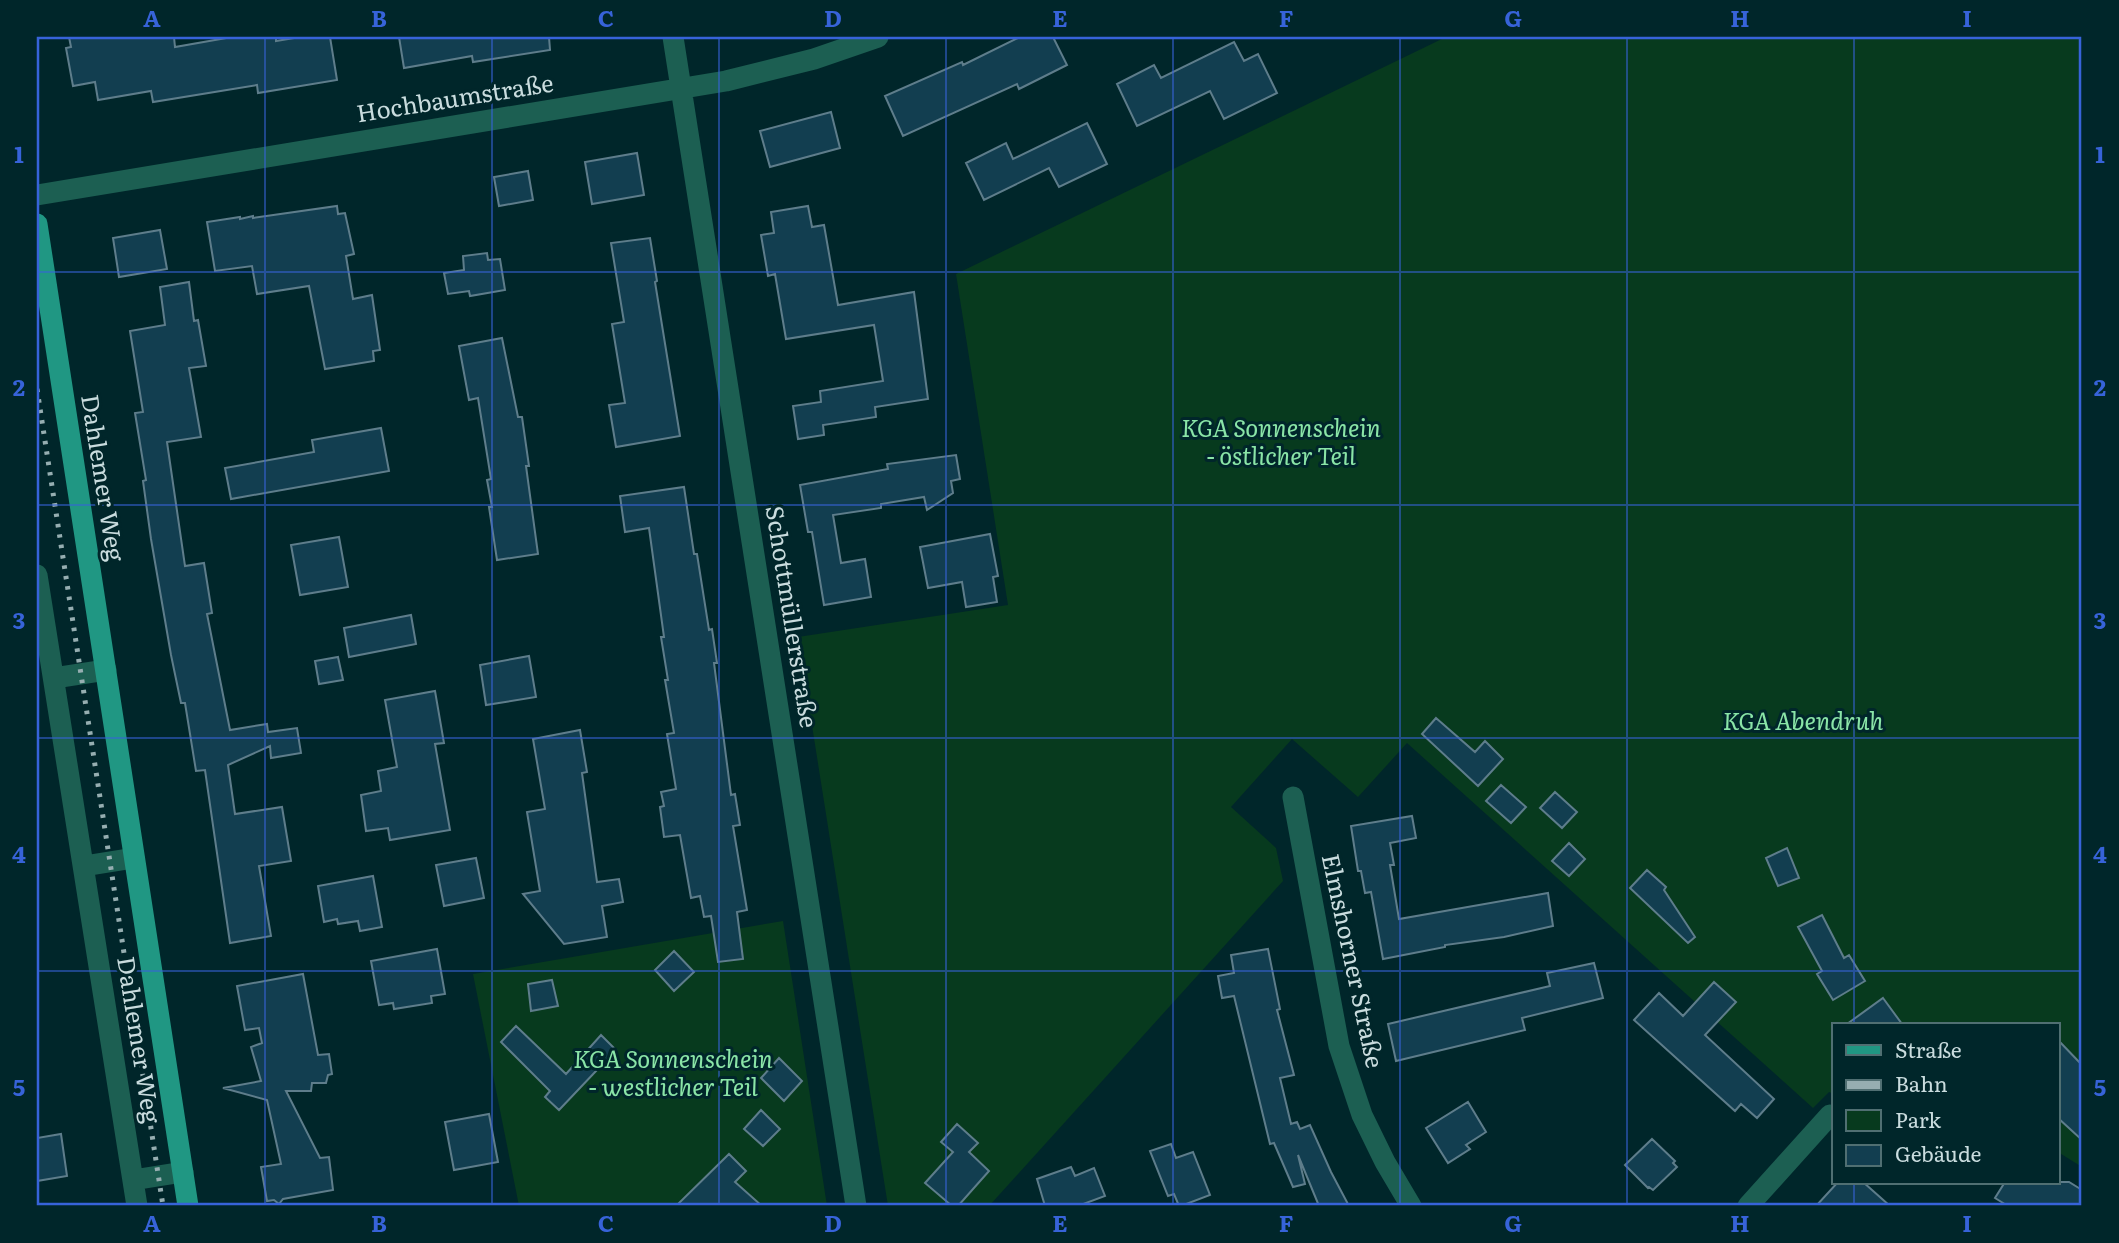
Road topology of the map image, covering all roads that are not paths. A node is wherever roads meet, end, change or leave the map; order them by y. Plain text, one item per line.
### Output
1 (673, 37) edge
2 (878, 37) edge
3 (682, 88) junction
4 (37, 195) edge
5 (37, 224) edge
6 (42, 294) edge
7 (37, 575) edge
8 (106, 670) junction
9 (54, 678) junction
10 (1293, 797) dead end
11 (134, 858) junction
12 (85, 866) junction
13 (1830, 1115) dead end
14 (183, 1172) junction
15 (133, 1180) junction
16 (137, 1206) edge
17 (188, 1206) edge
18 (856, 1206) edge
19 (1411, 1206) edge
20 (1748, 1206) edge

1 - 3 street, Schottmüllerstraße
2 - 3 street, Hochbaumstraße
3 - 4 street, Hochbaumstraße
3 - 18 street, Schottmüllerstraße
5 - 6 main road, Dahlemer Weg
6 - 8 main road, Dahlemer Weg
7 - 9 street, Dahlemer Weg
8 - 9 street
8 - 11 main road, Dahlemer Weg
9 - 12 street, Dahlemer Weg
10 - 19 street, Elmshorner Straße
11 - 12 street
11 - 14 main road, Dahlemer Weg
12 - 15 street, Dahlemer Weg
13 - 20 street
14 - 15 street
14 - 17 main road, Dahlemer Weg
15 - 16 street, Dahlemer Weg

